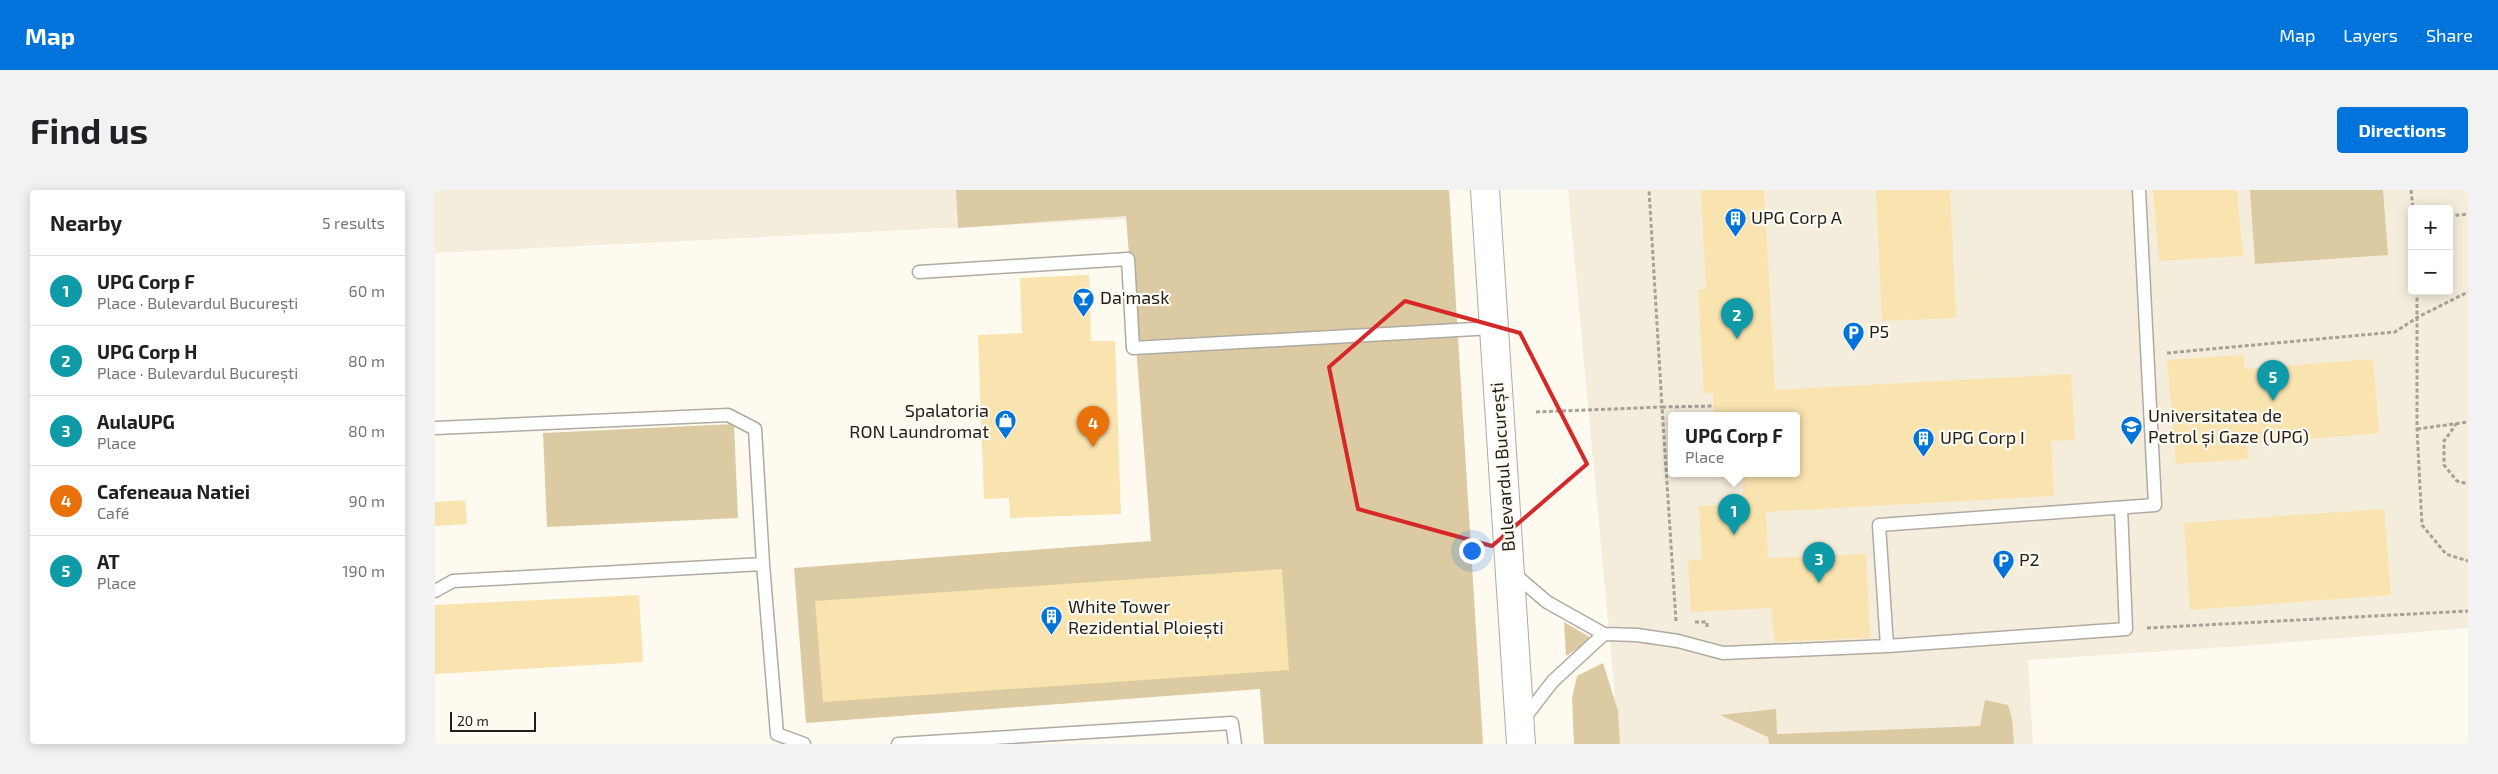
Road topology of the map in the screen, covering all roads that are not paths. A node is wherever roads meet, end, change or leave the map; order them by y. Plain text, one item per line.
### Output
1 (1485, 190) edge
2 (2139, 190) edge
3 (919, 272) dead end
4 (1493, 328) junction
5 (435, 428) edge
6 (2121, 508) junction
7 (763, 564) junction
8 (1510, 570) junction
9 (435, 591) edge
10 (1604, 634) junction
11 (1887, 646) junction
12 (1521, 734) edge
13 (803, 744) edge
14 (898, 744) edge
15 (1235, 744) edge

1 - 4 main road, Bulevardul București
2 - 6 lane
3 - 4 lane
4 - 8 main road, Bulevardul București
5 - 7 lane
6 - 11 lane
6 - 11 lane
7 - 9 lane
7 - 13 lane
8 - 10 lane
8 - 12 main road, Bulevardul București
10 - 11 lane
10 - 12 lane
14 - 15 lane

